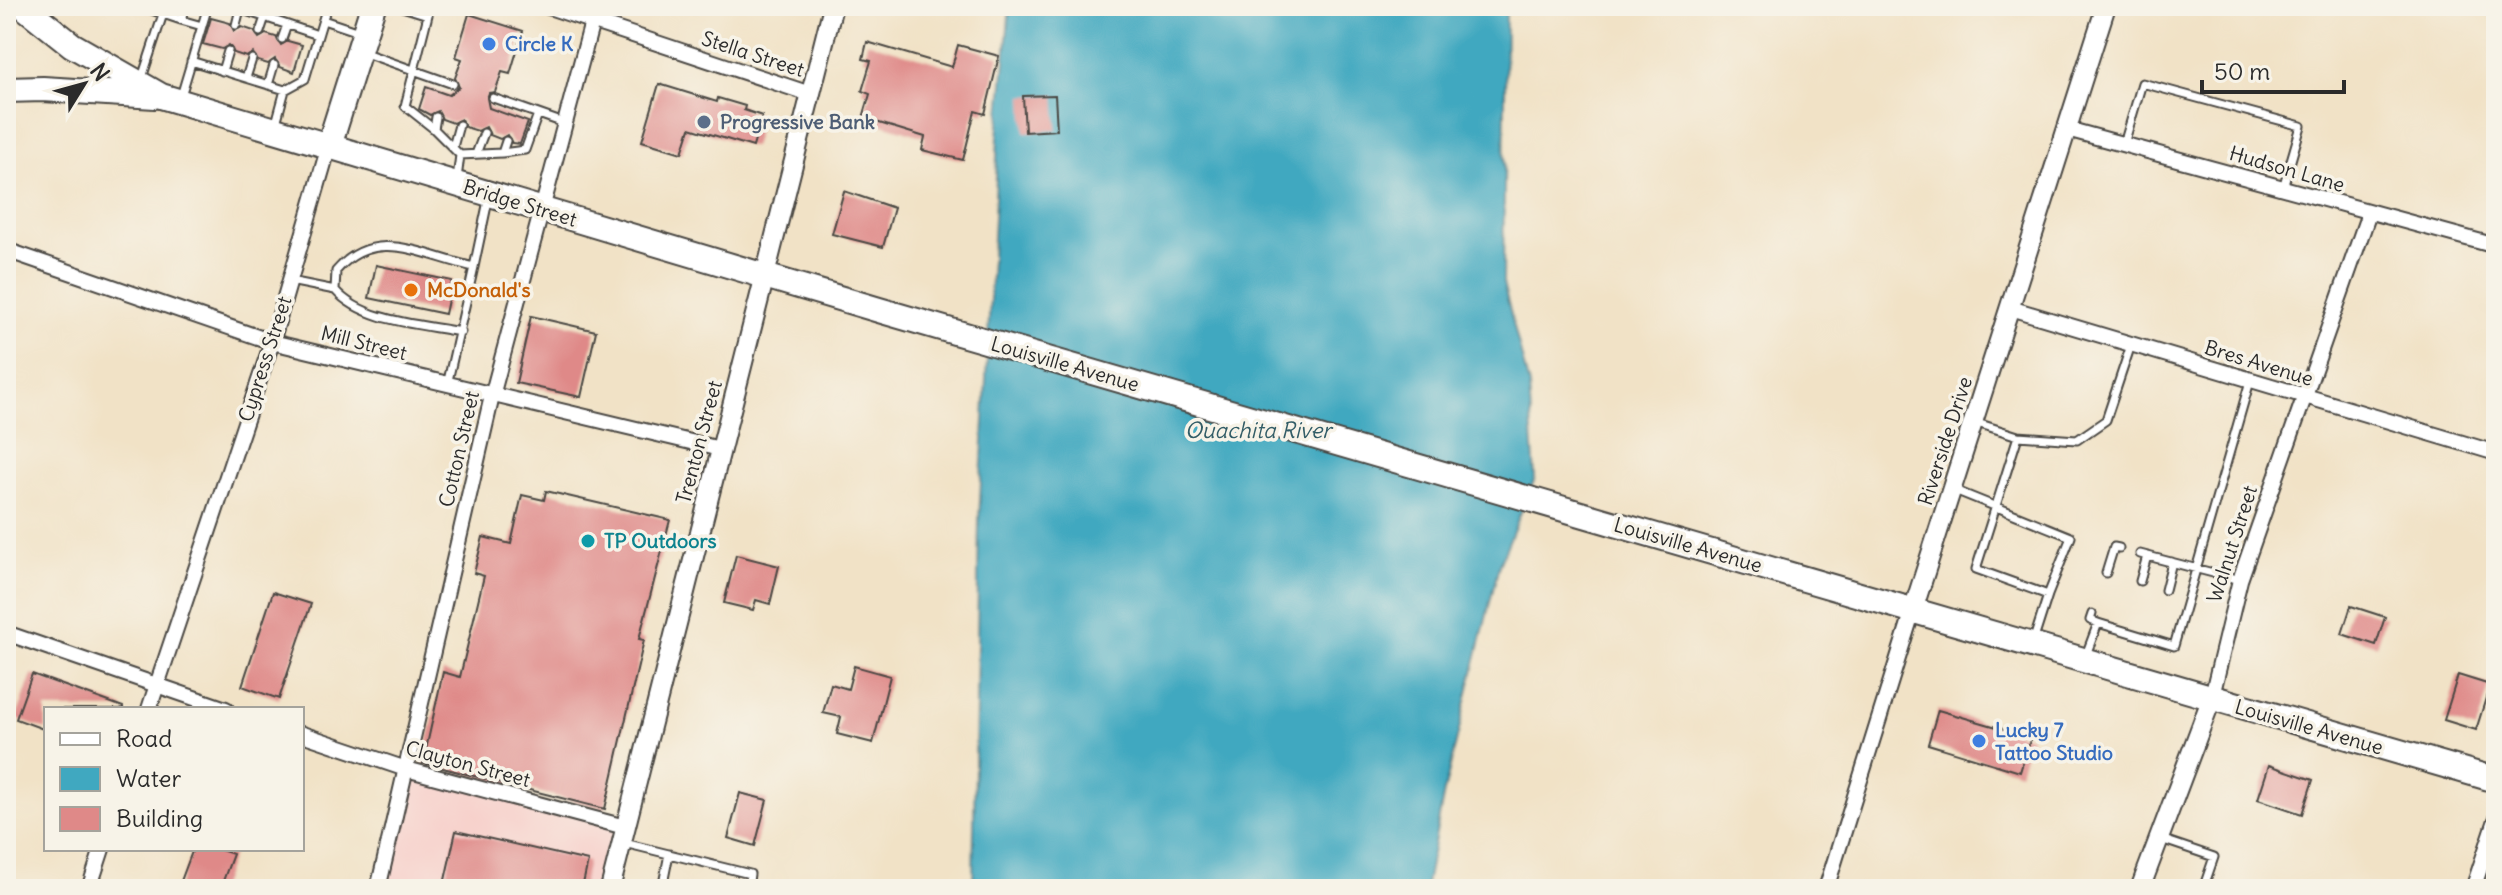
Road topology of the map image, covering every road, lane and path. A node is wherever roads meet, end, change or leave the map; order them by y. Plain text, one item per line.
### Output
1 (23, 6) edge
2 (141, 6) edge
3 (185, 6) edge
4 (208, 6) edge
5 (231, 6) edge
6 (327, 6) edge
7 (373, 6) edge
8 (399, 6) edge
9 (546, 6) edge
10 (833, 6) edge
11 (2106, 6) edge
12 (240, 9) junction
13 (163, 14) junction
14 (265, 17) junction
15 (181, 20) junction
16 (323, 20) junction
17 (592, 22) junction
18 (236, 25) dead end
19 (287, 25) junction
20 (202, 26) junction
21 (260, 32) dead end
22 (318, 35) junction
23 (282, 39) dead end
24 (361, 42) junction
25 (228, 51) dead end
26 (252, 59) dead end
27 (191, 61) junction
28 (274, 65) dead end
29 (411, 70) junction
30 (222, 71) junction
31 (246, 78) junction
32 (268, 85) junction
33 (6, 90) edge
34 (285, 90) junction
35 (443, 93) dead end
36 (160, 94) junction
37 (810, 94) junction
38 (519, 107) junction
39 (492, 109) dead end
40 (538, 114) junction
41 (436, 117) dead end
42 (515, 117) dead end
43 (564, 123) junction
44 (459, 125) dead end
45 (434, 129) junction
46 (2067, 129) junction
47 (274, 130) junction
48 (484, 133) dead end
49 (506, 141) dead end
50 (2124, 144) junction
51 (329, 146) junction
52 (453, 147) junction
53 (502, 153) junction
54 (476, 154) junction
55 (460, 155) junction
56 (456, 184) junction
57 (2283, 188) junction
58 (489, 194) junction
59 (541, 210) junction
60 (2369, 213) junction
61 (2496, 246) edge
62 (6, 250) edge
63 (474, 267) junction
64 (767, 276) junction
65 (290, 281) junction
66 (335, 290) junction
67 (2010, 308) junction
68 (879, 310) joint
69 (461, 332) junction
70 (272, 342) junction
71 (2131, 345) junction
72 (2250, 381) junction
73 (447, 385) junction
74 (492, 396) junction
75 (2304, 397) junction
76 (1974, 422) junction
77 (2018, 436) junction
78 (720, 449) junction
79 (2496, 453) edge
80 (1952, 489) junction
81 (1996, 506) junction
82 (2119, 548) dead end
83 (2172, 562) junction
84 (2196, 569) junction
85 (2106, 573) dead end
86 (2240, 580) junction
87 (2140, 581) dead end
88 (2165, 590) dead end
89 (2048, 595) junction
90 (1913, 610) junction
91 (2092, 614) dead end
92 (2098, 623) junction
93 (6, 633) edge
94 (2032, 644) junction
95 (2085, 658) junction
96 (156, 686) junction
97 (2211, 700) junction
98 (150, 707) edge
99 (220, 707) edge
100 (304, 735) edge
101 (406, 769) junction
102 (2496, 780) edge
103 (2496, 820) edge
104 (623, 834) junction
105 (2159, 839) junction
106 (101, 851) edge
107 (669, 854) junction
108 (89, 889) edge
109 (378, 889) edge
110 (610, 889) edge
111 (662, 889) edge
112 (748, 889) edge
113 (1826, 889) edge
114 (2140, 889) edge
115 (2203, 889) edge
116 (2473, 889) edge

1 - 36 main road, Bridge Street
2 - 13 lane
3 - 15 lane
4 - 20 lane
5 - 12 lane
6 - 16 lane
7 - 24 main road, Cypress Street
8 - 29 lane
9 - 17 street, Stella Street
10 - 37 street, Trenton Street
11 - 46 street, Riverside Drive
12 - 14 lane
12 - 18 lane
13 - 15 lane
13 - 36 lane
14 - 19 lane
14 - 21 lane
15 - 20 lane
16 - 22 lane
16 - 24 lane
17 - 37 street, Stella Street
17 - 43 street, Cotton Street
19 - 22 lane
19 - 23 lane
20 - 27 lane
22 - 34 lane
24 - 29 lane
24 - 51 main road, Cypress Street
25 - 30 lane
26 - 31 lane
27 - 30 lane
27 - 36 lane
28 - 32 lane
29 - 35 lane
29 - 45 lane
30 - 31 lane
31 - 32 lane
32 - 34 lane
33 - 36 main road, Bridge Street
34 - 47 lane
36 - 47 main road, Bridge Street
37 - 64 street, Trenton Street
38 - 39 lane
38 - 40 lane
38 - 42 lane
40 - 43 lane
40 - 53 lane
41 - 45 lane
43 - 59 street, Cotton Street
44 - 52 lane
45 - 52 lane
46 - 50 street, Hudson Lane
46 - 67 street, Riverside Drive
47 - 51 main road, Bridge Street
48 - 54 lane
49 - 53 lane
50 - 57 street, Hudson Lane
50 - 57 lane
51 - 56 main road, Bridge Street
51 - 65 street, Cypress Street
52 - 55 lane
53 - 54 lane
54 - 55 lane
55 - 56 lane
56 - 58 main road, Bridge Street
57 - 60 street, Hudson Lane
58 - 59 main road, Bridge Street
58 - 63 lane
59 - 64 main road, Bridge Street
59 - 74 street, Cotton Street
60 - 61 street, Hudson Lane
60 - 75 street, Walnut Street
62 - 70 street, Mill Street
63 - 66 lane
63 - 69 lane
64 - 68 main road, Bridge Street
64 - 78 street, Trenton Street
65 - 66 lane
65 - 70 street, Cypress Street
66 - 69 lane
67 - 71 street, Bres Avenue
67 - 76 street, Riverside Drive
68 - 90 main road, Louisville Avenue
69 - 73 lane
70 - 73 street, Mill Street
70 - 96 street, Cypress Street
71 - 72 street, Bres Avenue
71 - 77 lane
72 - 75 street, Bres Avenue
72 - 84 lane
73 - 74 street, Mill Street
74 - 78 street, Mill Street
74 - 101 street, Cotton Street
75 - 79 street, Bres Avenue
75 - 86 street, Walnut Street
76 - 77 lane
76 - 80 street, Riverside Drive
77 - 81 lane
78 - 104 street, Trenton Street
80 - 81 lane
80 - 90 street, Riverside Drive
81 - 89 lane
81 - 89 lane
82 - 85 lane
83 - 84 lane
83 - 87 lane
83 - 88 lane
84 - 86 lane
84 - 92 lane
86 - 97 street, Walnut Street
89 - 94 lane
90 - 94 main road, Louisville Avenue
90 - 113 street, Riverside Drive
91 - 92 lane
92 - 95 lane
93 - 96 street
94 - 95 main road, Louisville Avenue
95 - 97 main road, Louisville Avenue
96 - 98 street, Cypress Street
96 - 99 street
97 - 102 main road, Louisville Avenue
97 - 105 street, Walnut Street
100 - 101 street, Clayton Street
101 - 104 street, Clayton Street
101 - 109 street, Cotton Street
103 - 116 street
104 - 107 lane
104 - 110 street, Trenton Street
105 - 114 street, Walnut Street
105 - 115 lane
106 - 108 street
107 - 111 lane
107 - 112 lane

